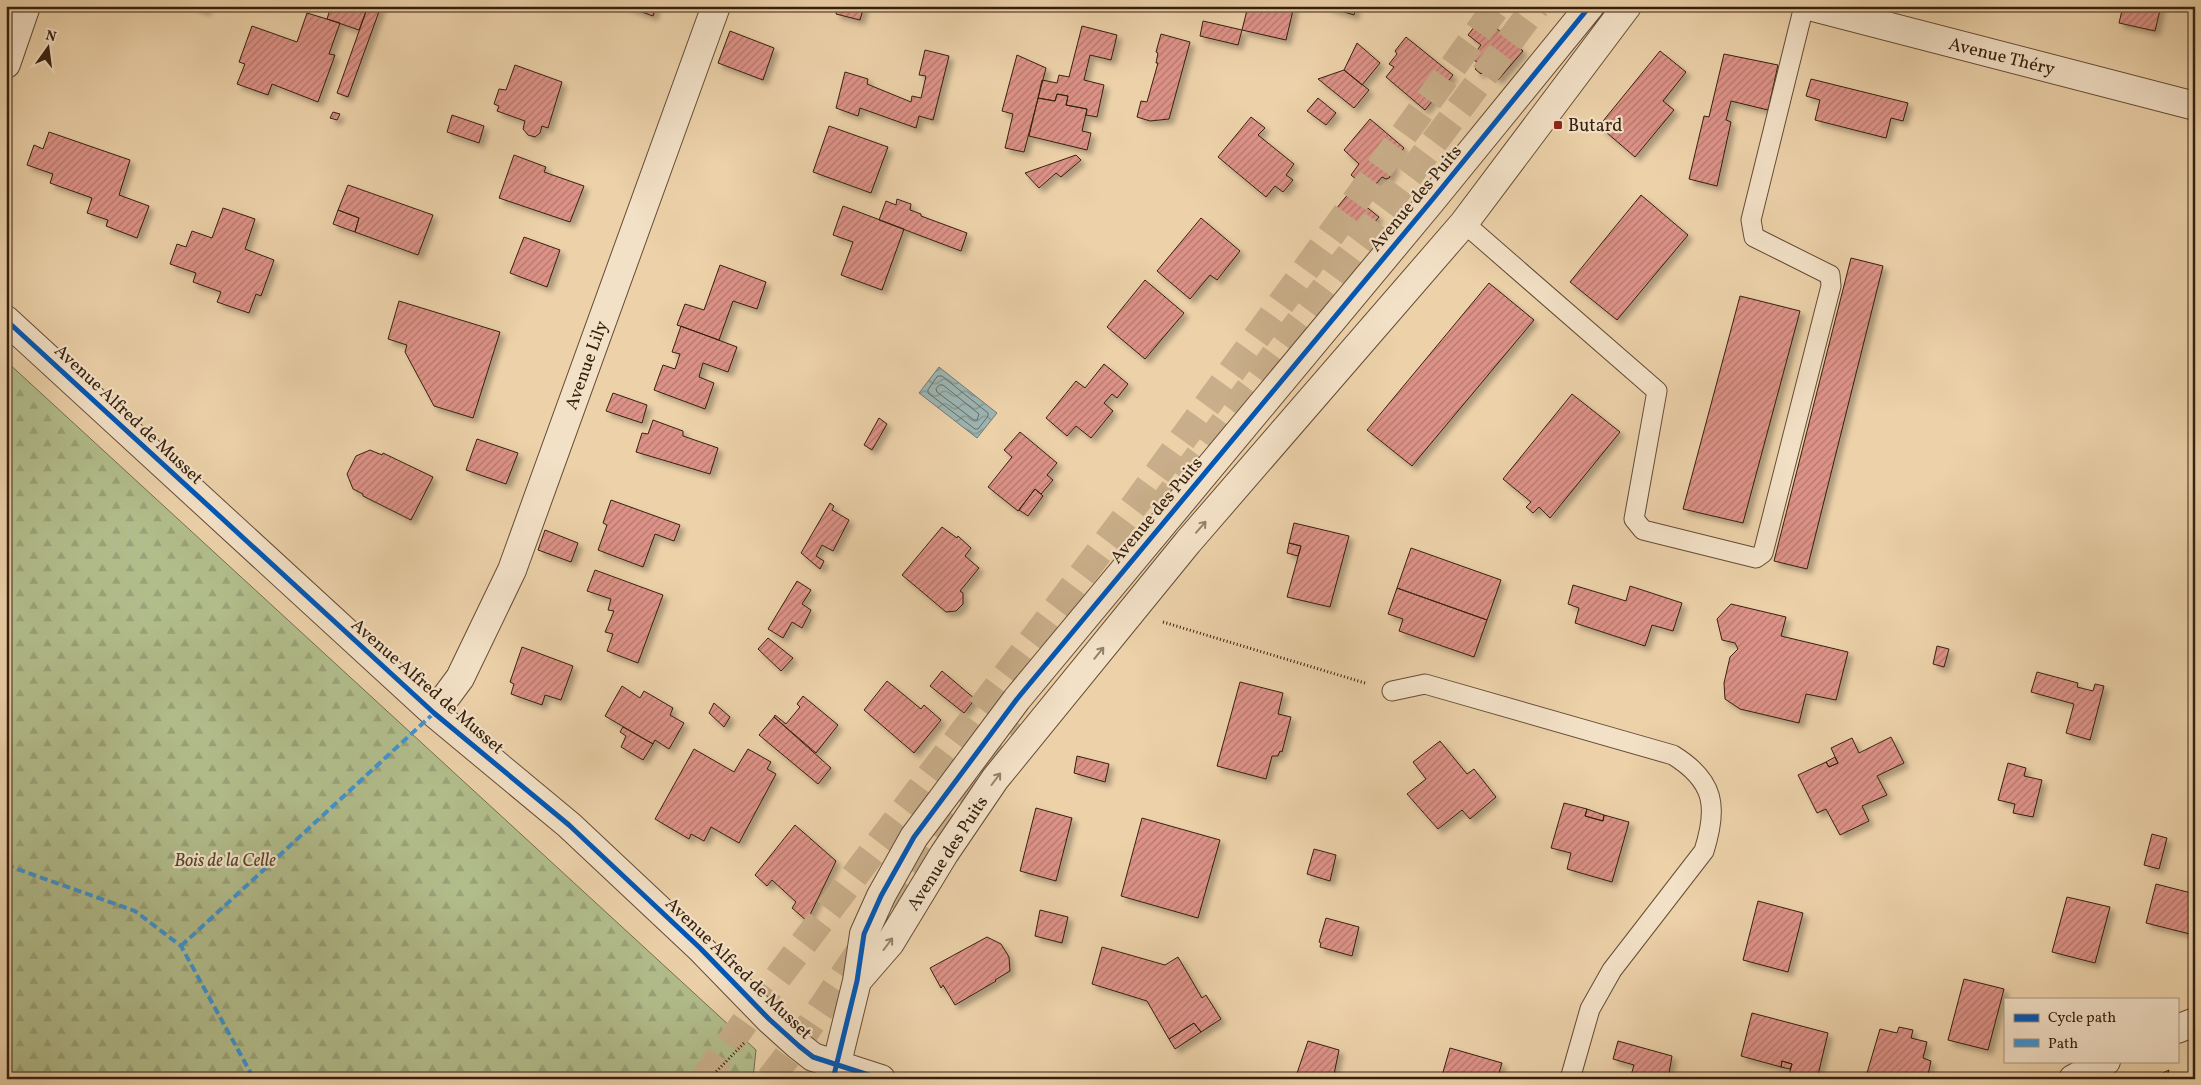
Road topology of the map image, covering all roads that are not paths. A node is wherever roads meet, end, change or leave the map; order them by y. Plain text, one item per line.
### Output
1 (26, 6) edge
2 (716, 6) edge
3 (1590, 6) edge
4 (1627, 6) edge
5 (1804, 6) edge
6 (1809, 6) edge
7 (6, 64) edge
8 (2195, 106) edge
9 (1464, 223) junction
10 (6, 320) edge
11 (1392, 691) road end
12 (434, 713) junction
13 (857, 982) junction
14 (2195, 1022) edge
15 (2178, 1029) edge
16 (2104, 1062) edge
17 (834, 1072) edge
18 (880, 1079) edge
19 (1570, 1079) edge
20 (2073, 1079) edge

1 - 7 street
2 - 12 street, Avenue Lily
3 - 13 street, Avenue des Puits
4 - 9 street, Avenue des Puits
5 - 9 lane
6 - 8 street, Avenue Théry
13 -> 9 street, Avenue des Puits
10 - 12 street, Avenue Alfred de Musset
11 - 19 lane
12 - 17 street, Avenue Alfred de Musset
13 - 17 street, Avenue des Puits
14 - 15 street
16 - 20 street
17 - 18 street, Avenue Alfred de Musset

